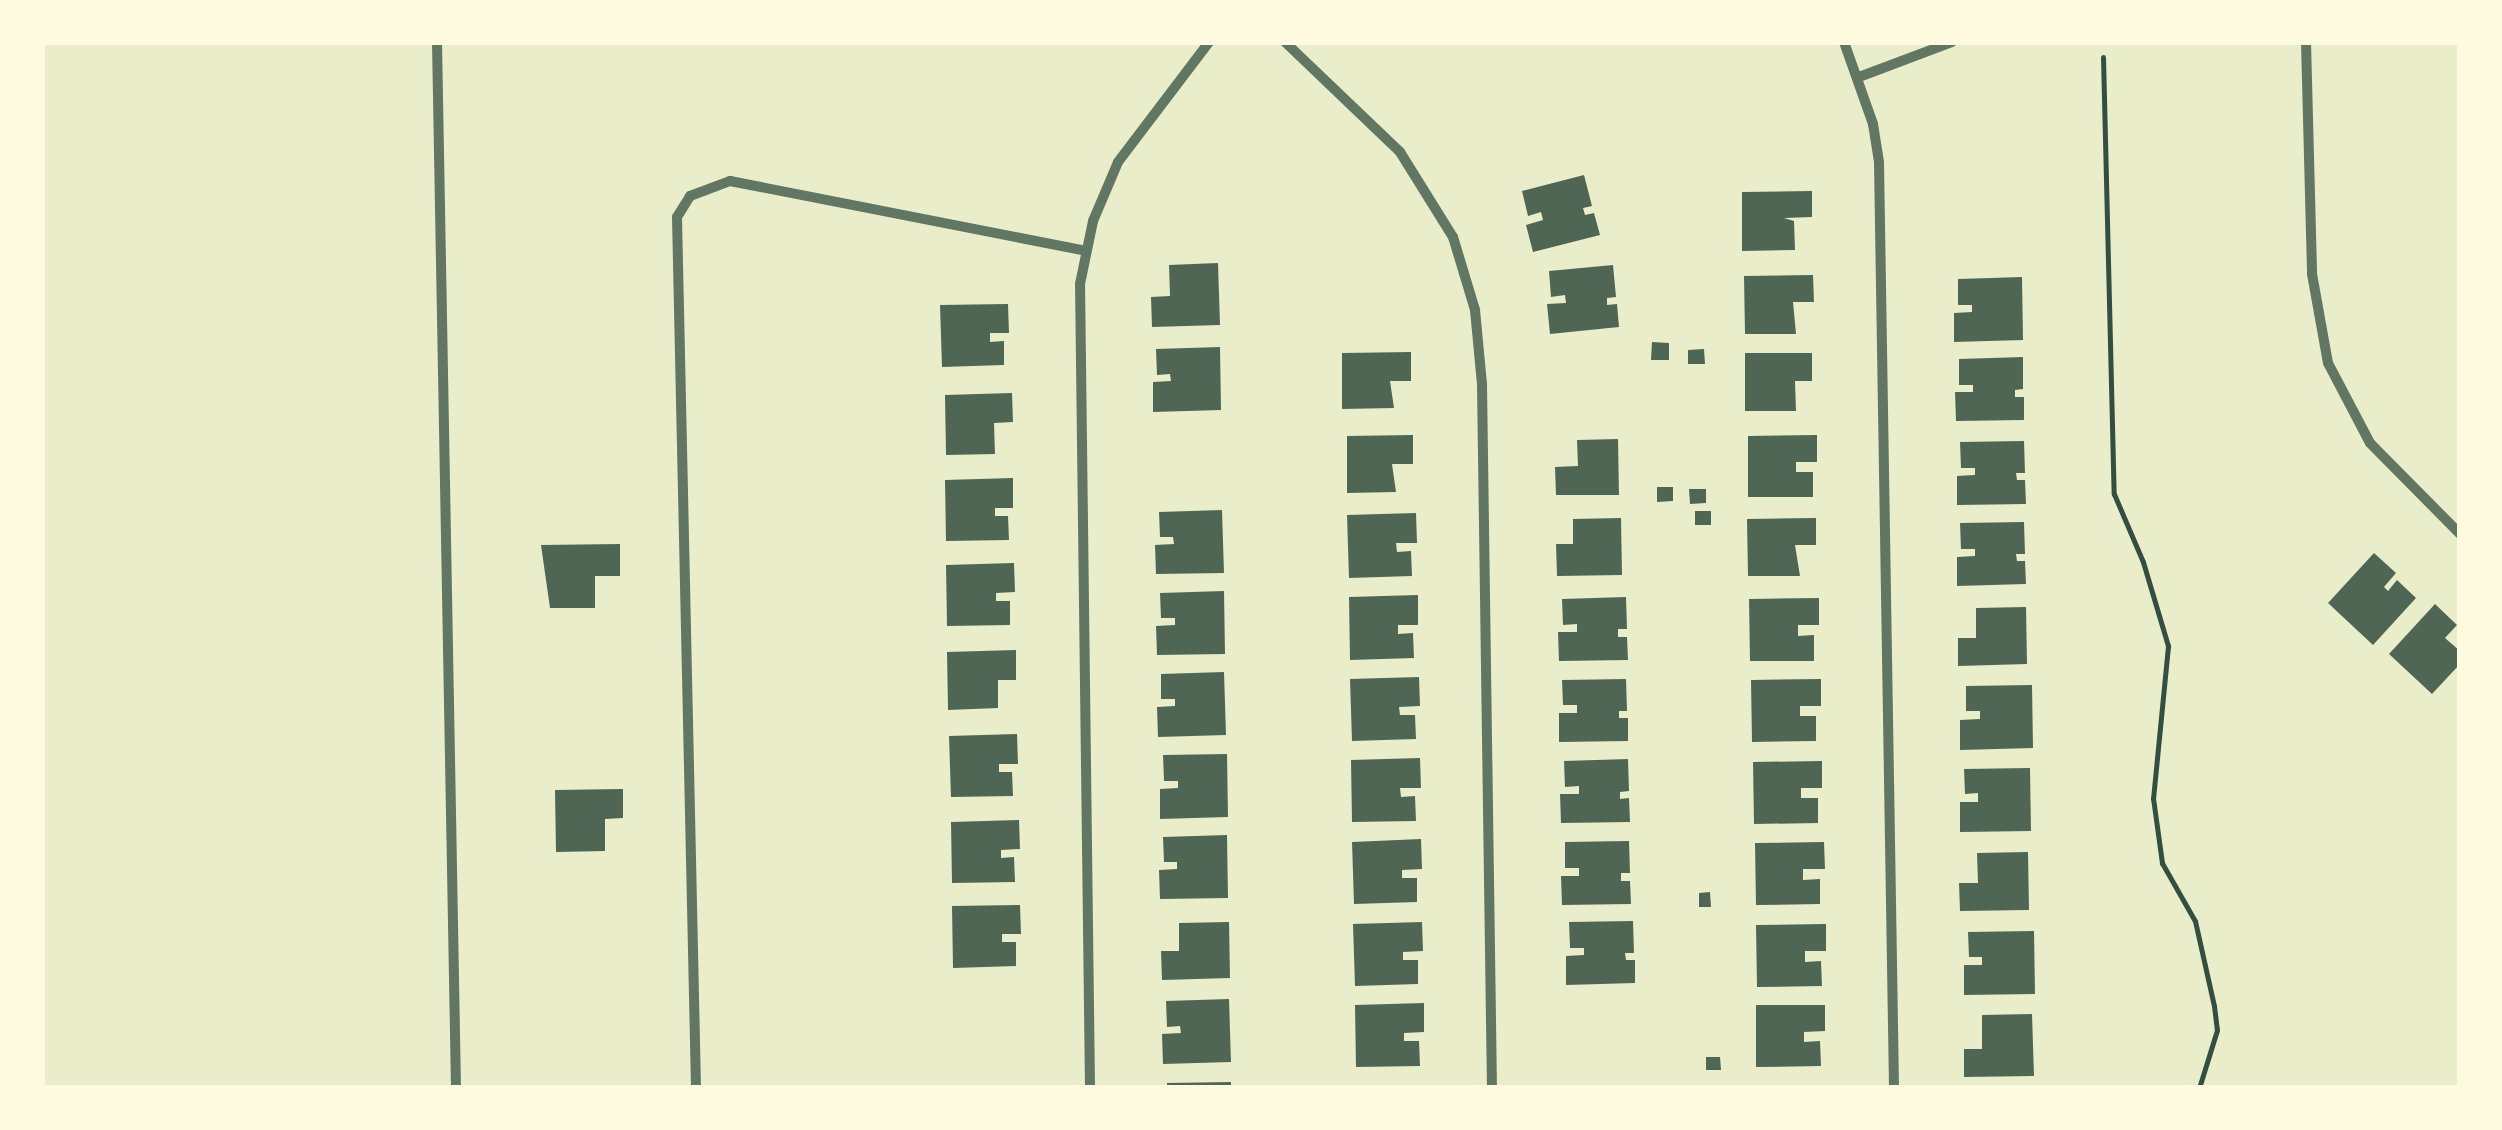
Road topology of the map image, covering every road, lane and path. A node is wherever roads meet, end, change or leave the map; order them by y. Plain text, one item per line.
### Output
1 (437, 42) edge
2 (1209, 42) edge
3 (1286, 42) edge
4 (1844, 42) edge
5 (1952, 42) edge
6 (2306, 42) edge
7 (2103, 57) dead end
8 (1859, 78) junction
9 (1086, 250) junction
10 (2460, 534) edge
11 (456, 1088) edge
12 (696, 1088) edge
13 (1090, 1088) edge
14 (1492, 1088) edge
15 (1894, 1088) edge
16 (2199, 1088) edge

1 - 11 street
2 - 9 street
3 - 14 street
4 - 8 street
5 - 8 street
6 - 10 street
7 - 16 path
8 - 15 street
9 - 12 street
9 - 13 street

